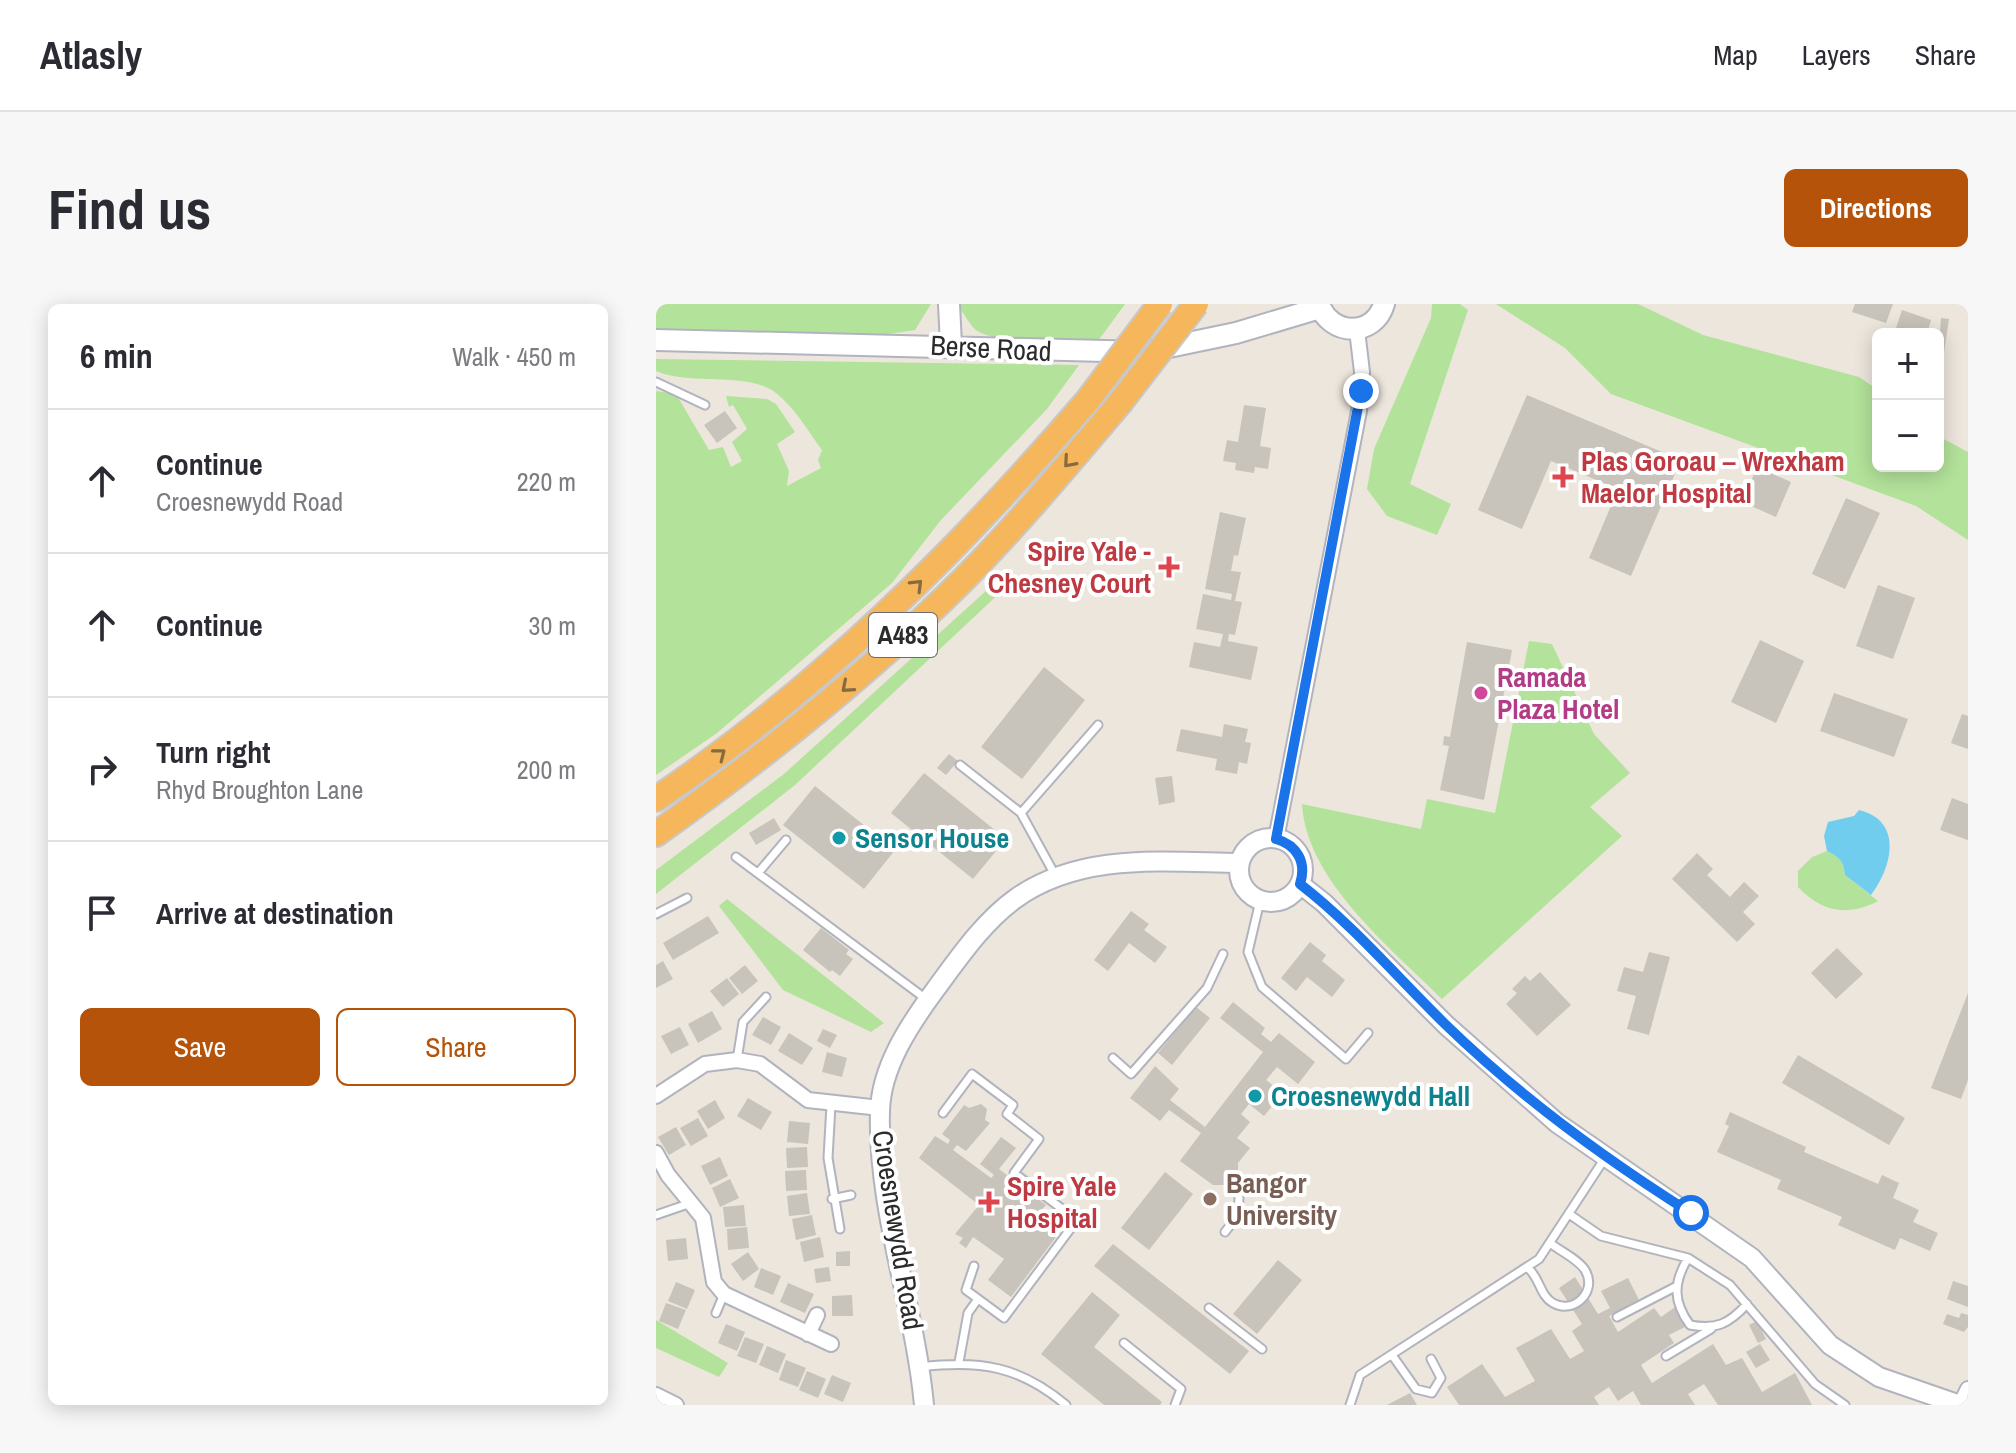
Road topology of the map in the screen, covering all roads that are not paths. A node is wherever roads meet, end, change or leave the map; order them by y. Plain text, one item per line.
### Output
1 (949, 304) edge
2 (1160, 304) edge
3 (1196, 304) edge
4 (1384, 304) edge
5 (1320, 306) edge
6 (1357, 330) junction
7 (656, 340) edge
8 (951, 345) junction
9 (656, 382) edge
10 (705, 405) dead end
11 (1098, 725) dead end
12 (960, 765) dead end
13 (656, 799) edge
14 (1021, 813) junction
15 (656, 834) edge
16 (1276, 839) junction
17 (786, 840) dead end
18 (736, 857) dead end
19 (1239, 863) junction
20 (758, 873) junction
21 (1056, 877) junction
22 (1300, 884) junction
23 (687, 898) dead end
24 (1260, 901) junction
25 (656, 914) edge
26 (1223, 954) dead end
27 (766, 997) dead end
28 (928, 1000) junction
29 (1368, 1033) dead end
30 (1113, 1058) dead end
31 (737, 1060) junction
32 (656, 1096) edge
33 (831, 1105) junction
34 (880, 1108) junction
35 (943, 1113) dead end
36 (656, 1153) edge
37 (1605, 1158) junction
38 (851, 1195) dead end
39 (1239, 1198) dead end
40 (832, 1199) junction
41 (694, 1202) junction
42 (1569, 1214) junction
43 (656, 1215) edge
44 (840, 1229) dead end
45 (1225, 1232) dead end
46 (1550, 1243) junction
47 (1688, 1258) junction
48 (974, 1266) dead end
49 (1528, 1268) junction
50 (1677, 1286) junction
51 (724, 1294) junction
52 (978, 1299) junction
53 (1747, 1304) junction
54 (1209, 1308) dead end
55 (716, 1313) dead end
56 (817, 1315) dead end
57 (1617, 1317) dead end
58 (1711, 1329) junction
59 (808, 1334) junction
60 (1124, 1343) dead end
61 (831, 1344) dead end
62 (1262, 1349) dead end
63 (1392, 1355) junction
64 (1666, 1356) dead end
65 (1431, 1359) dead end
66 (959, 1362) junction
67 (921, 1367) junction
68 (1968, 1389) edge
69 (656, 1395) edge
70 (676, 1405) edge
71 (924, 1405) edge
72 (1066, 1405) edge
73 (1175, 1405) edge
74 (1350, 1405) edge
75 (1845, 1405) edge
76 (1960, 1405) edge

1 - 8 main road
13 -> 2 highway, A483, bridge
3 -> 15 highway, A483, bridge
4 - 6 main road
5 - 6 main road
5 - 8 main road, Berse Road
6 - 16 street
7 - 8 main road, Berse Road
9 - 10 lane
11 - 14 lane
12 - 14 lane
14 - 21 lane
16 - 19 street
16 - 22 street
17 - 20 lane
18 - 20 lane
19 - 21 street, Croesnewydd Road
19 - 24 street
20 - 28 lane
21 - 28 street, Croesnewydd Road
22 - 24 street
22 - 37 street
23 - 25 lane
24 - 29 lane
26 - 30 lane
27 - 31 lane
28 - 34 street, Croesnewydd Road
31 - 32 street
31 - 33 street
33 - 34 street
33 - 40 lane
34 - 67 street, Croesnewydd Road
35 - 52 lane
36 - 41 street
37 - 42 lane
37 - 76 street
38 - 40 lane
39 - 45 lane
40 - 44 lane
41 - 43 lane
41 - 51 street
42 - 46 lane
42 - 47 lane
46 - 49 lane
46 - 49 lane
47 - 50 lane
47 - 53 lane
48 - 52 lane
49 - 63 lane
50 - 57 lane
50 - 58 lane
51 - 55 lane
51 - 59 street
52 - 66 lane
53 - 58 lane
53 - 75 lane
54 - 62 lane
56 - 59 street
58 - 64 lane
59 - 61 street
60 - 73 lane
63 - 65 lane
63 - 74 lane
66 - 67 lane
66 - 72 lane
67 - 71 street, Croesnewydd Road
68 - 76 street
69 - 70 street

